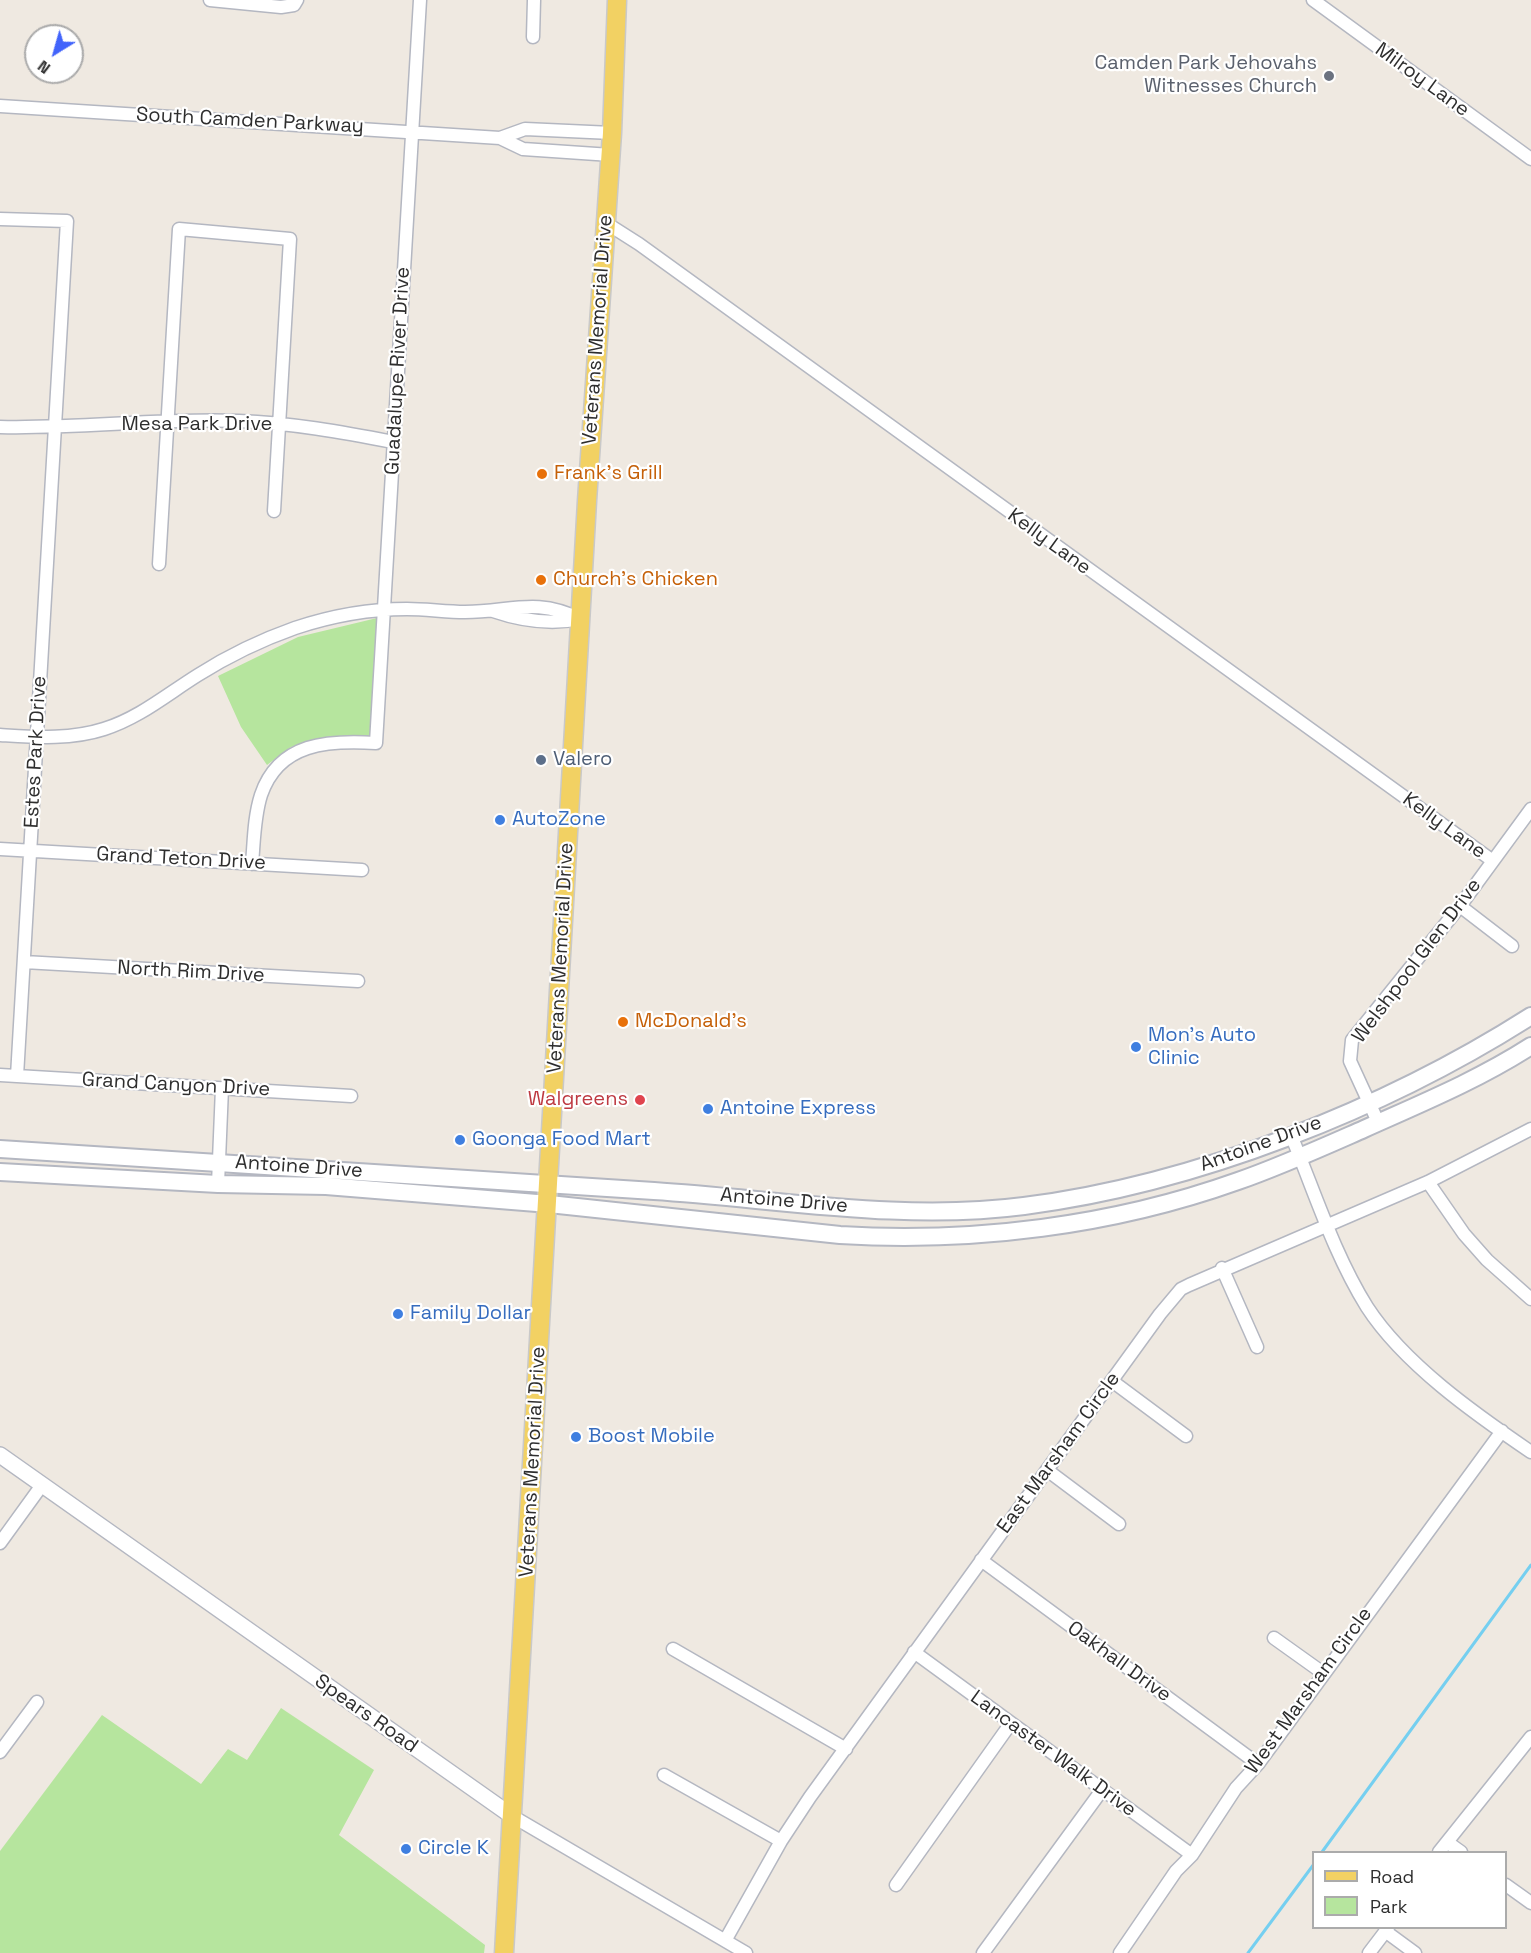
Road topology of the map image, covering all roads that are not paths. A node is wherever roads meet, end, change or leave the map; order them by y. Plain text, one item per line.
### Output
1 (210, 0) edge
2 (297, 0) edge
3 (420, 0) edge
4 (534, 0) edge
5 (617, 0) edge
6 (1313, 0) edge
7 (533, 37) dead end
8 (0, 106) edge
9 (412, 131) junction
10 (612, 133) junction
11 (500, 138) junction
12 (611, 155) junction
13 (1531, 159) edge
14 (0, 219) edge
15 (606, 224) junction
16 (168, 422) junction
17 (280, 424) junction
18 (0, 428) edge
19 (56, 428) junction
20 (393, 442) junction
21 (274, 511) dead end
22 (159, 564) dead end
23 (383, 610) junction
24 (580, 619) junction
25 (0, 735) edge
26 (37, 737) junction
27 (1529, 815) edge
28 (0, 849) edge
29 (31, 850) junction
30 (1492, 861) junction
31 (252, 864) junction
32 (362, 870) dead end
33 (1460, 906) junction
34 (1512, 946) dead end
35 (24, 962) junction
36 (358, 981) dead end
37 (1531, 1016) edge
38 (1531, 1046) edge
39 (0, 1075) edge
40 (17, 1076) junction
41 (222, 1088) junction
42 (351, 1096) dead end
43 (1368, 1102) junction
44 (1378, 1122) junction
45 (1530, 1132) edge
46 (1291, 1135) junction
47 (0, 1149) edge
48 (1300, 1157) junction
49 (219, 1161) junction
50 (350, 1170) junction
51 (0, 1172) edge
52 (1428, 1182) junction
53 (218, 1184) junction
54 (550, 1184) junction
55 (349, 1188) junction
56 (549, 1204) junction
57 (1326, 1225) junction
58 (1222, 1268) junction
59 (1531, 1299) edge
60 (1257, 1347) dead end
61 (1112, 1381) junction
62 (1502, 1431) junction
63 (1186, 1436) dead end
64 (1531, 1452) edge
65 (0, 1455) edge
66 (1047, 1470) junction
67 (42, 1485) junction
68 (1119, 1524) dead end
69 (0, 1543) edge
70 (981, 1560) junction
71 (1274, 1638) dead end
72 (673, 1649) dead end
73 (914, 1653) junction
74 (1323, 1673) junction
75 (37, 1702) dead end
76 (1011, 1723) junction
77 (1531, 1737) edge
78 (846, 1749) junction
79 (0, 1752) edge
80 (1526, 1754) edge
81 (1258, 1764) junction
82 (664, 1774) dead end
83 (1102, 1790) junction
84 (512, 1816) junction
85 (781, 1841) junction
86 (1443, 1847) edge
87 (1192, 1855) junction
88 (896, 1885) dead end
89 (1507, 1886) edge
90 (1531, 1903) edge
91 (1386, 1929) edge
92 (726, 1939) junction
93 (504, 1953) edge
94 (746, 1953) edge
95 (983, 1953) edge
96 (1120, 1953) edge
97 (1369, 1953) edge
98 (1415, 1953) edge

1 - 2 street
3 - 9 street, Guadalupe River Drive
4 - 7 street
5 - 10 main road, Veterans Memorial Drive
6 - 13 street, Milroy Lane
8 - 9 street, South Camden Parkway
9 - 11 street, South Camden Parkway
9 - 20 street, Guadalupe River Drive
10 - 11 street, South Camden Parkway
10 - 12 main road, Veterans Memorial Drive
11 - 12 street, South Camden Parkway
12 - 15 main road, Veterans Memorial Drive
14 - 19 street, Estes Park Drive
15 - 24 main road, Veterans Memorial Drive
15 - 30 street, Kelly Lane
16 - 17 street, Mesa Park Drive
16 - 17 street
16 - 19 street, Mesa Park Drive
16 - 22 street
17 - 20 street, Mesa Park Drive
17 - 21 street
18 - 19 street, Mesa Park Drive
19 - 26 street, Estes Park Drive
20 - 23 street, Guadalupe River Drive
23 - 24 street
23 - 26 street
23 - 31 street, Guadalupe River Drive
24 - 54 main road, Veterans Memorial Drive
25 - 26 street
26 - 29 street, Estes Park Drive
27 - 30 street, Welshpool Glen Drive
28 - 29 street, Grand Teton Drive
29 - 31 street, Grand Teton Drive
29 - 35 street, Estes Park Drive
30 - 33 street, Welshpool Glen Drive
31 - 32 street, Grand Teton Drive
33 - 34 street
33 - 43 street, Welshpool Glen Drive
35 - 36 street, North Rim Drive
35 - 40 street, Estes Park Drive
37 - 43 main road, Antoine Drive
38 - 44 main road, Antoine Drive
39 - 40 street, Grand Canyon Drive
40 - 41 street, Grand Canyon Drive
41 - 42 street, Grand Canyon Drive
41 - 49 street
43 - 44 street, Welshpool Glen Drive
43 - 46 main road, Antoine Drive
44 - 48 main road, Antoine Drive
45 - 52 street, East Marsham Circle
46 - 48 street
46 - 54 main road, Antoine Drive
47 - 49 main road, Antoine Drive
48 - 56 main road, Antoine Drive
48 - 57 street
49 - 50 main road, Antoine Drive
49 - 53 street
50 - 54 main road, Antoine Drive
50 - 55 main road
51 - 53 main road, Antoine Drive
52 - 57 street, East Marsham Circle
52 - 59 street
53 - 55 main road, Antoine Drive
54 - 56 main road, Veterans Memorial Drive
55 - 56 main road, Antoine Drive
56 - 84 main road, Veterans Memorial Drive
57 - 58 street, East Marsham Circle
57 - 62 street
58 - 60 street
58 - 61 street, East Marsham Circle
61 - 63 street
61 - 66 street, East Marsham Circle
62 - 64 street
62 - 74 street, West Marsham Circle
65 - 67 street, Spears Road
66 - 68 street
66 - 70 street, East Marsham Circle
67 - 69 street
67 - 84 street, Spears Road
70 - 73 street, East Marsham Circle
70 - 81 street, Oakhall Drive
71 - 74 street
72 - 78 street
73 - 76 street, Lancaster Walk Drive
73 - 78 street, East Marsham Circle
74 - 81 street, West Marsham Circle
75 - 79 street
76 - 83 street, Lancaster Walk Drive
76 - 88 street
77 - 80 street
78 - 85 street, East Marsham Circle
80 - 86 street
81 - 87 street, West Marsham Circle
82 - 85 street
83 - 87 street, Lancaster Walk Drive
83 - 95 street
84 - 92 street, Spears Road
84 - 93 main road, Veterans Memorial Drive
85 - 92 street, East Marsham Circle
87 - 96 street, West Marsham Circle
89 - 90 street
91 - 97 street
91 - 98 street
92 - 94 street, Spears Road

